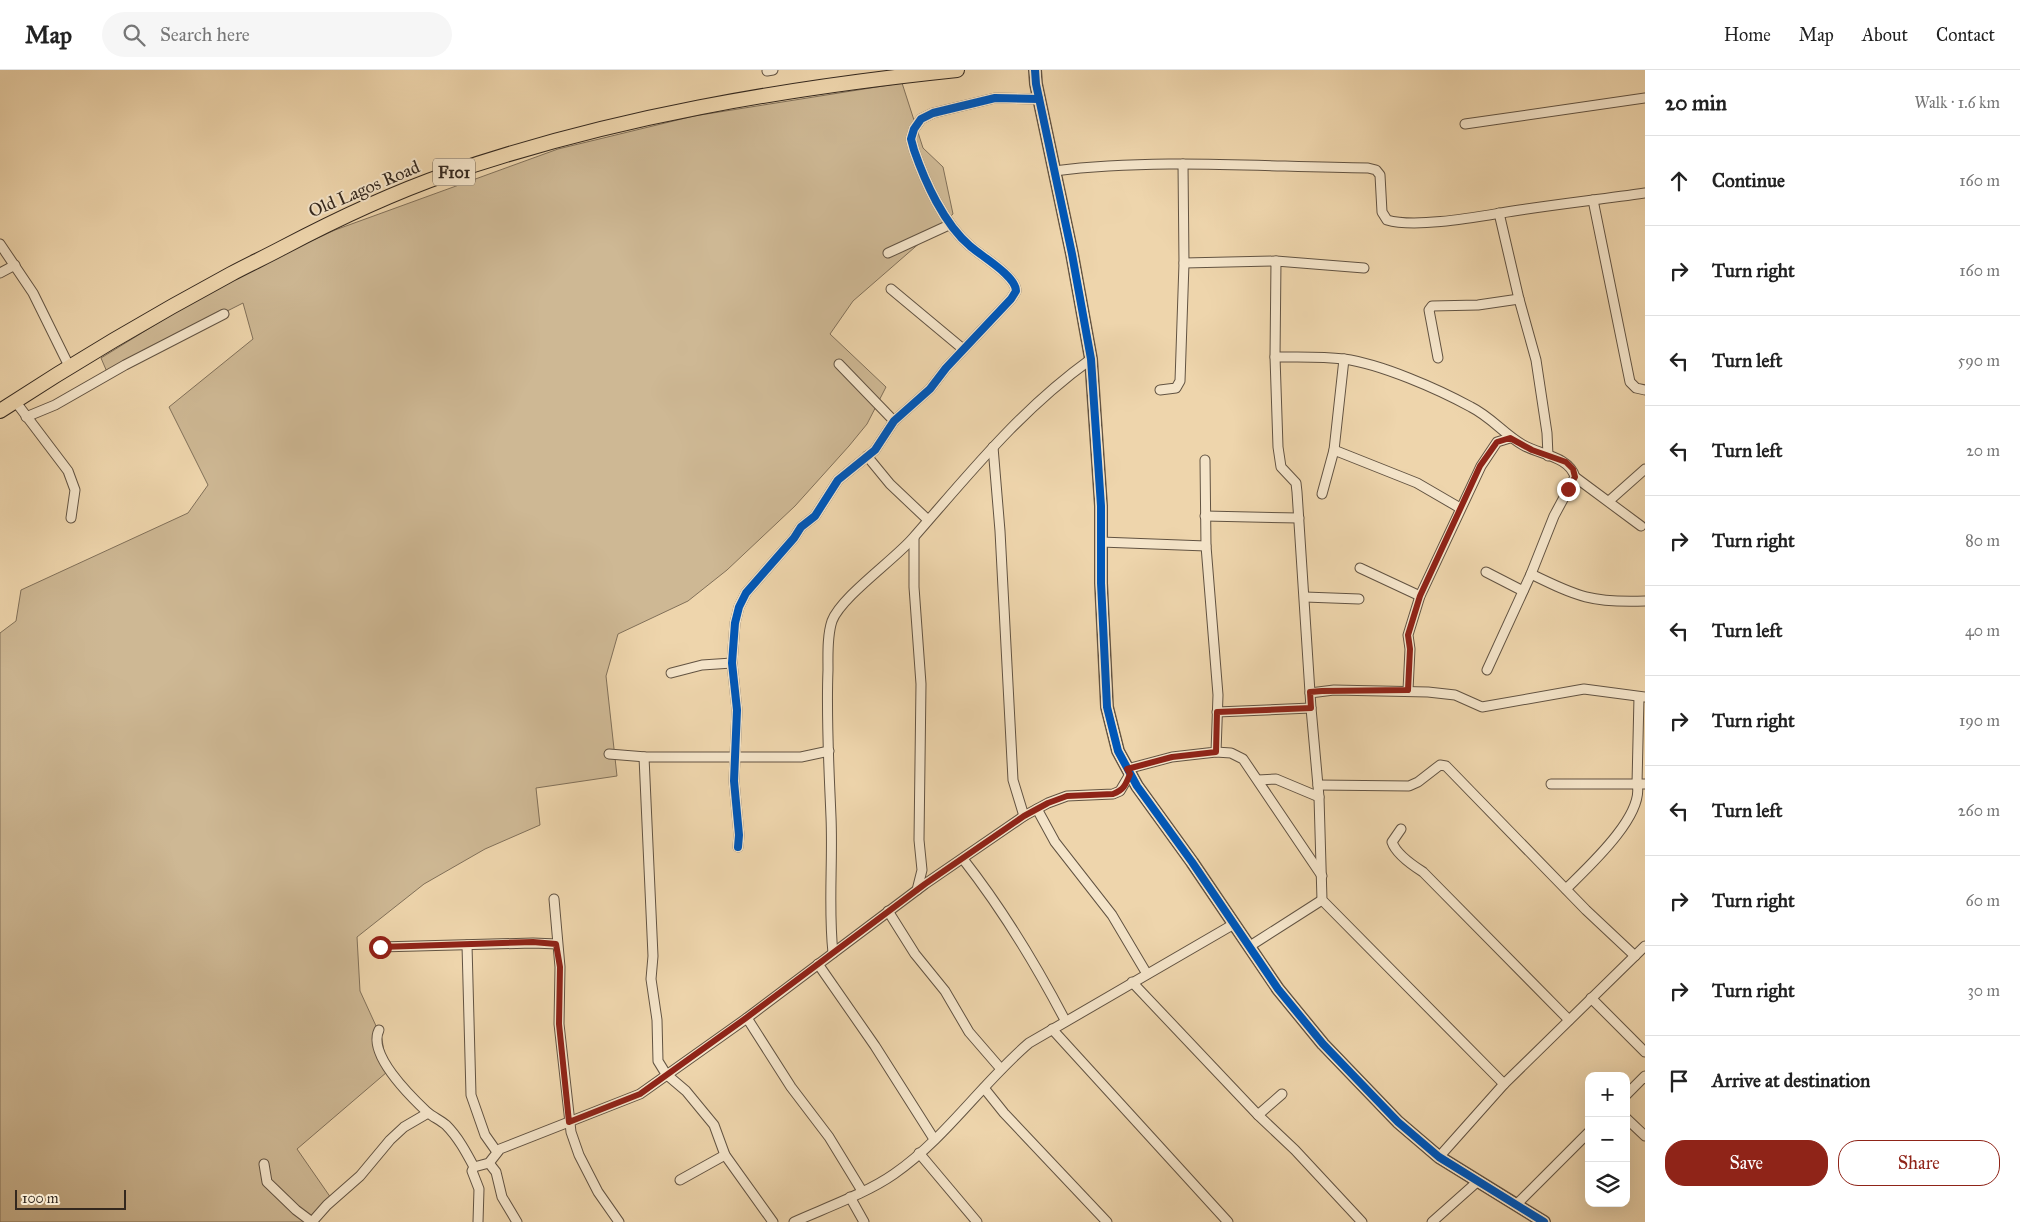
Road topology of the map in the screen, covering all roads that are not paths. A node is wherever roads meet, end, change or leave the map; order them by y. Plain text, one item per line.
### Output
1 (958, 70) edge
2 (1036, 70) edge
3 (1645, 98) edge
4 (1039, 99) junction
5 (1465, 124) dead end
6 (1183, 164) junction
7 (1054, 171) junction
8 (1645, 193) edge
9 (1593, 200) junction
10 (1499, 213) junction
11 (949, 225) junction
12 (0, 244) edge
13 (888, 253) dead end
14 (1276, 261) junction
15 (1184, 264) junction
16 (15, 265) junction
17 (1364, 268) dead end
18 (0, 273) edge
19 (891, 289) dead end
20 (1519, 300) junction
21 (224, 314) dead end
22 (963, 349) junction
23 (1275, 357) junction
24 (1438, 358) dead end
25 (1091, 359) junction
26 (1344, 359) junction
27 (839, 364) dead end
28 (70, 368) junction
29 (1160, 390) dead end
30 (1645, 390) edge
31 (15, 401) junction
32 (0, 411) edge
33 (26, 417) junction
34 (894, 421) junction
35 (1510, 438) junction
36 (993, 447) junction
37 (1334, 450) junction
38 (867, 456) junction
39 (1548, 456) junction
40 (1205, 460) dead end
41 (1645, 469) edge
42 (1575, 477) junction
43 (1322, 494) dead end
44 (1609, 501) junction
45 (1460, 508) junction
46 (1205, 516) junction
47 (71, 518) dead end
48 (1299, 518) junction
49 (928, 520) junction
50 (1641, 526) dead end
51 (914, 538) junction
52 (1101, 542) junction
53 (1206, 546) junction
54 (902, 550) junction
55 (913, 560) junction
56 (1360, 568) dead end
57 (1486, 572) dead end
58 (1531, 574) junction
59 (1523, 591) junction
60 (1420, 596) junction
61 (1305, 597) junction
62 (1359, 599) dead end
63 (1645, 600) edge
64 (732, 663) junction
65 (1487, 670) dead end
66 (671, 673) dead end
67 (1408, 690) junction
68 (1310, 692) junction
69 (1642, 697) edge
70 (1311, 708) junction
71 (1217, 712) junction
72 (828, 751) junction
73 (1216, 752) junction
74 (609, 754) dead end
75 (737, 756) junction
76 (644, 757) junction
77 (1129, 771) junction
78 (1258, 780) junction
79 (1550, 784) dead end
80 (1641, 784) edge
81 (1318, 785) junction
82 (1319, 797) junction
83 (1037, 809) junction
84 (1024, 816) junction
85 (1401, 829) dead end
86 (738, 847) dead end
87 (963, 859) junction
88 (922, 870) junction
89 (1322, 876) junction
90 (933, 879) junction
91 (917, 890) junction
92 (1566, 890) junction
93 (554, 898) dead end
94 (1322, 900) junction
95 (888, 911) junction
96 (1234, 924) junction
97 (556, 944) junction
98 (467, 945) junction
99 (1250, 946) junction
100 (1645, 946) edge
101 (380, 947) dead end
102 (832, 953) junction
103 (1635, 956) junction
104 (818, 964) junction
105 (1147, 974) junction
106 (1132, 982) junction
107 (1591, 998) junction
108 (746, 1018) junction
109 (1065, 1020) junction
110 (1570, 1020) junction
111 (379, 1030) dead end
112 (1052, 1030) junction
113 (1645, 1052) edge
114 (1001, 1069) junction
115 (666, 1074) junction
116 (1645, 1076) edge
117 (1504, 1084) junction
118 (984, 1088) junction
119 (1630, 1091) edge
120 (1282, 1094) dead end
121 (428, 1113) junction
122 (1258, 1115) junction
123 (569, 1122) junction
124 (1630, 1122) edge
125 (1585, 1136) edge
126 (1645, 1136) edge
127 (934, 1139) junction
128 (497, 1152) junction
129 (919, 1153) junction
130 (725, 1154) junction
131 (1439, 1157) junction
132 (489, 1163) junction
133 (264, 1164) dead end
134 (474, 1167) junction
135 (680, 1180) dead end
136 (1477, 1182) junction
137 (862, 1191) junction
138 (850, 1197) junction
139 (1516, 1206) junction
140 (312, 1222) edge
141 (478, 1222) edge
142 (517, 1222) edge
143 (619, 1222) edge
144 (773, 1222) edge
145 (794, 1222) edge
146 (864, 1222) edge
147 (977, 1222) edge
148 (1106, 1222) edge
149 (1228, 1222) edge
150 (1362, 1222) edge
151 (1432, 1222) edge
152 (1544, 1222) edge

1 - 28 main road, Old Lagos Road / F101
2 - 4 street
3 - 5 street
4 - 7 street
4 - 11 street
6 - 7 street
6 - 10 street
6 - 15 street
7 - 25 street
8 - 9 street
9 - 10 street
9 - 30 street
10 - 20 street
11 - 13 street
11 - 22 street
12 - 16 street
14 - 15 street
14 - 17 street
14 - 23 street
15 - 29 street
16 - 18 street
16 - 28 street
19 - 22 street
20 - 24 street
20 - 39 street
21 - 33 street
22 - 34 street
23 - 26 street
23 - 48 street
25 - 36 street
25 - 52 street
26 - 35 street
26 - 37 street
27 - 34 street
28 - 31 main road, Old Lagos Road / F101
31 - 32 main road, Old Lagos Road / F101
31 - 33 street
33 - 47 street
34 - 38 street
35 - 39 street
35 - 45 street
36 - 49 street
36 - 84 street
37 - 43 street
37 - 45 street
38 - 49 street
38 - 64 street
39 - 42 street
40 - 46 street
41 - 44 street
42 - 44 street
42 - 58 street
44 - 50 street
45 - 60 street
46 - 48 street
46 - 53 street
48 - 61 street
49 - 51 street
51 - 54 street
51 - 55 street
52 - 53 street
52 - 77 street
53 - 71 street
54 - 55 street
54 - 72 street
55 - 88 street
56 - 60 street
57 - 59 street
58 - 59 street
58 - 63 street
59 - 65 street
60 - 67 street
61 - 62 street
61 - 68 street
64 - 66 street
64 - 75 street
67 - 68 street
67 - 69 street
68 - 70 street
69 - 80 street
70 - 71 street
70 - 81 street
71 - 73 street
72 - 75 street
72 - 102 street
73 - 77 street
73 - 78 street
74 - 76 street
75 - 76 street
75 - 86 street
76 - 115 street
77 - 83 street
77 - 96 street
78 - 82 street
78 - 89 street
79 - 80 street
80 - 92 street
81 - 82 street
81 - 92 street
82 - 89 street
83 - 84 street
83 - 105 street
84 - 87 street
85 - 110 street
87 - 90 street
87 - 109 street
88 - 90 street
88 - 91 street
89 - 94 street
90 - 91 street
91 - 95 street
92 - 103 street
93 - 97 street
94 - 99 street
94 - 117 street
95 - 102 street
95 - 114 street
96 - 99 street
96 - 105 street
97 - 98 street
97 - 123 street
98 - 101 street
98 - 128 street
99 - 131 street
100 - 103 street
102 - 104 street
103 - 107 street
104 - 108 street
104 - 127 street
105 - 106 street
106 - 109 street
106 - 122 street
107 - 110 street
107 - 113 street
108 - 115 street
108 - 137 street
109 - 112 street
110 - 117 street
111 - 121 street
112 - 114 street
112 - 149 street
114 - 118 street
115 - 123 street
115 - 130 street
116 - 119 street
117 - 131 street
118 - 127 street
118 - 148 street
120 - 122 street
121 - 134 street
121 - 140 street
122 - 150 street
123 - 128 street
123 - 143 street
124 - 126 street
125 - 139 street
127 - 129 street
128 - 132 street
129 - 137 street
129 - 147 street
130 - 135 street
130 - 144 street
131 - 136 street
132 - 134 street
132 - 142 street
133 - 140 street
134 - 141 street
136 - 139 street
136 - 151 street
137 - 138 street
138 - 145 street
138 - 146 street
139 - 152 street

